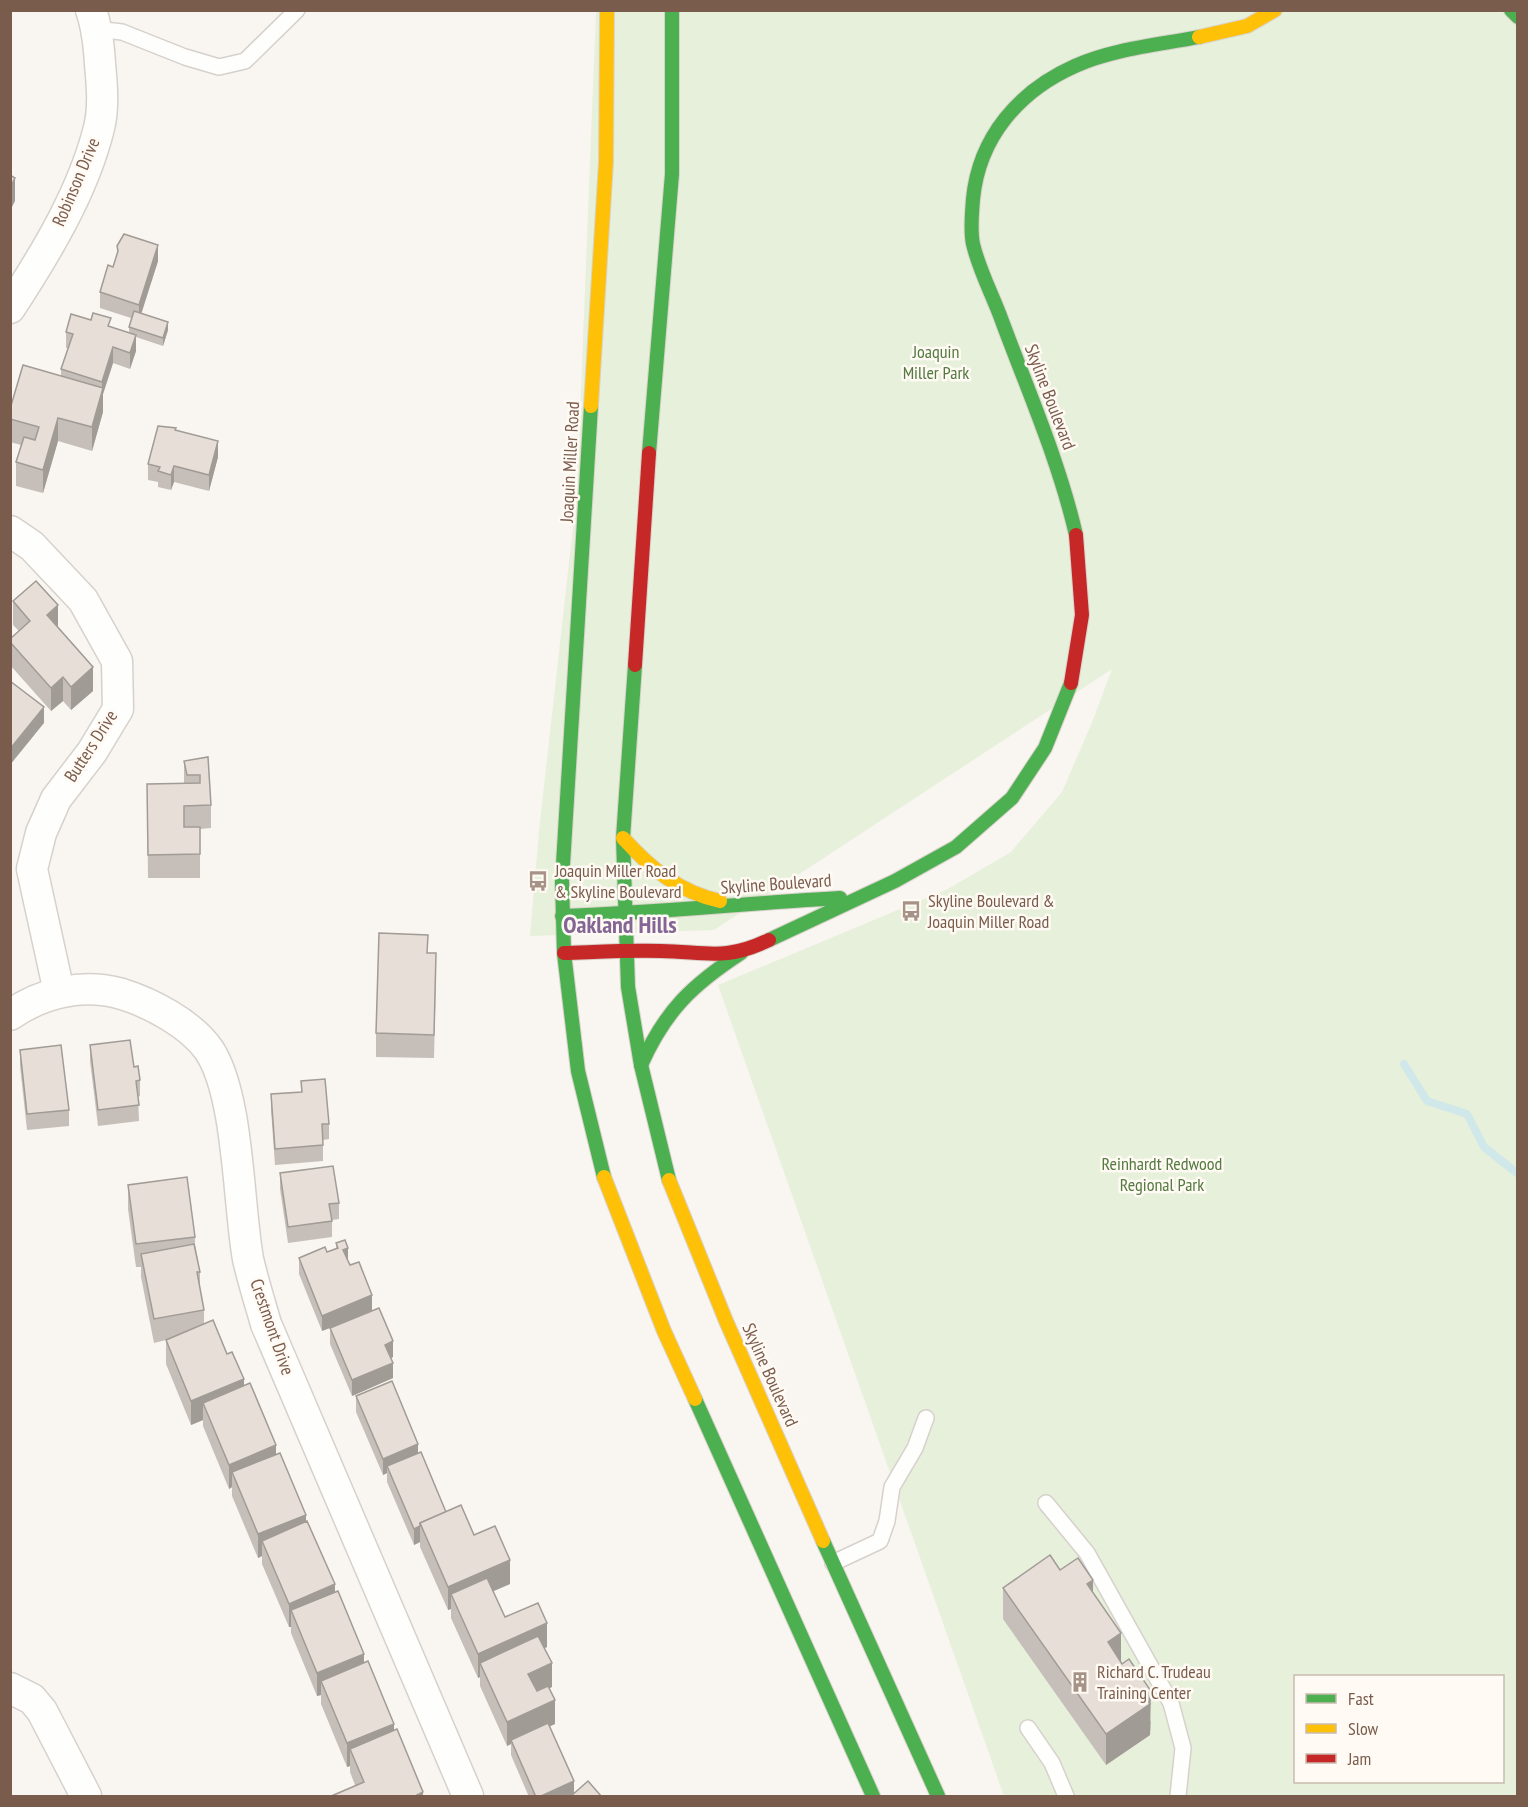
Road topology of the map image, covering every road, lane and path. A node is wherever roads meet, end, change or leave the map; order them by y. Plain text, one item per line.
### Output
1 (297, 10) edge
2 (607, 10) edge
3 (672, 10) edge
4 (1275, 10) edge
5 (1510, 10) edge
6 (1518, 17) edge
7 (93, 20) edge
8 (10, 308) edge
9 (10, 531) edge
10 (623, 838) junction
11 (859, 897) junction
12 (736, 904) junction
13 (624, 914) junction
14 (562, 916) junction
15 (626, 951) junction
16 (743, 952) junction
17 (564, 953) junction
18 (59, 992) junction
19 (10, 1015) edge
20 (641, 1065) junction
21 (926, 1418) dead end
22 (1046, 1503) dead end
23 (833, 1563) junction
24 (10, 1688) edge
25 (1028, 1728) dead end
26 (86, 1797) edge
27 (468, 1797) edge
28 (873, 1797) edge
29 (938, 1797) edge
30 (1065, 1797) edge
31 (1178, 1797) edge

1 - 7 lane
2 - 14 main road, Joaquin Miller Road
3 - 10 main road
4 - 11 main road, Skyline Boulevard
5 - 6 main road
7 - 8 street, Robinson Drive
9 - 18 street, Butters Drive
10 - 12 main road
10 - 13 main road
11 - 12 main road, Skyline Boulevard
11 - 16 main road, Skyline Boulevard
12 - 13 main road, Skyline Boulevard
13 - 14 main road, Skyline Boulevard
13 - 15 main road, Skyline Boulevard
14 - 17 main road
15 - 16 main road, Skyline Boulevard
15 - 17 main road, Skyline Boulevard
15 - 20 main road, Skyline Boulevard
16 - 20 main road
17 - 28 main road
18 - 19 street, Crestmont Drive
18 - 27 street, Crestmont Drive
20 - 23 main road, Skyline Boulevard
21 - 23 lane
22 - 31 lane
23 - 29 main road, Skyline Boulevard
24 - 26 street
25 - 30 lane

